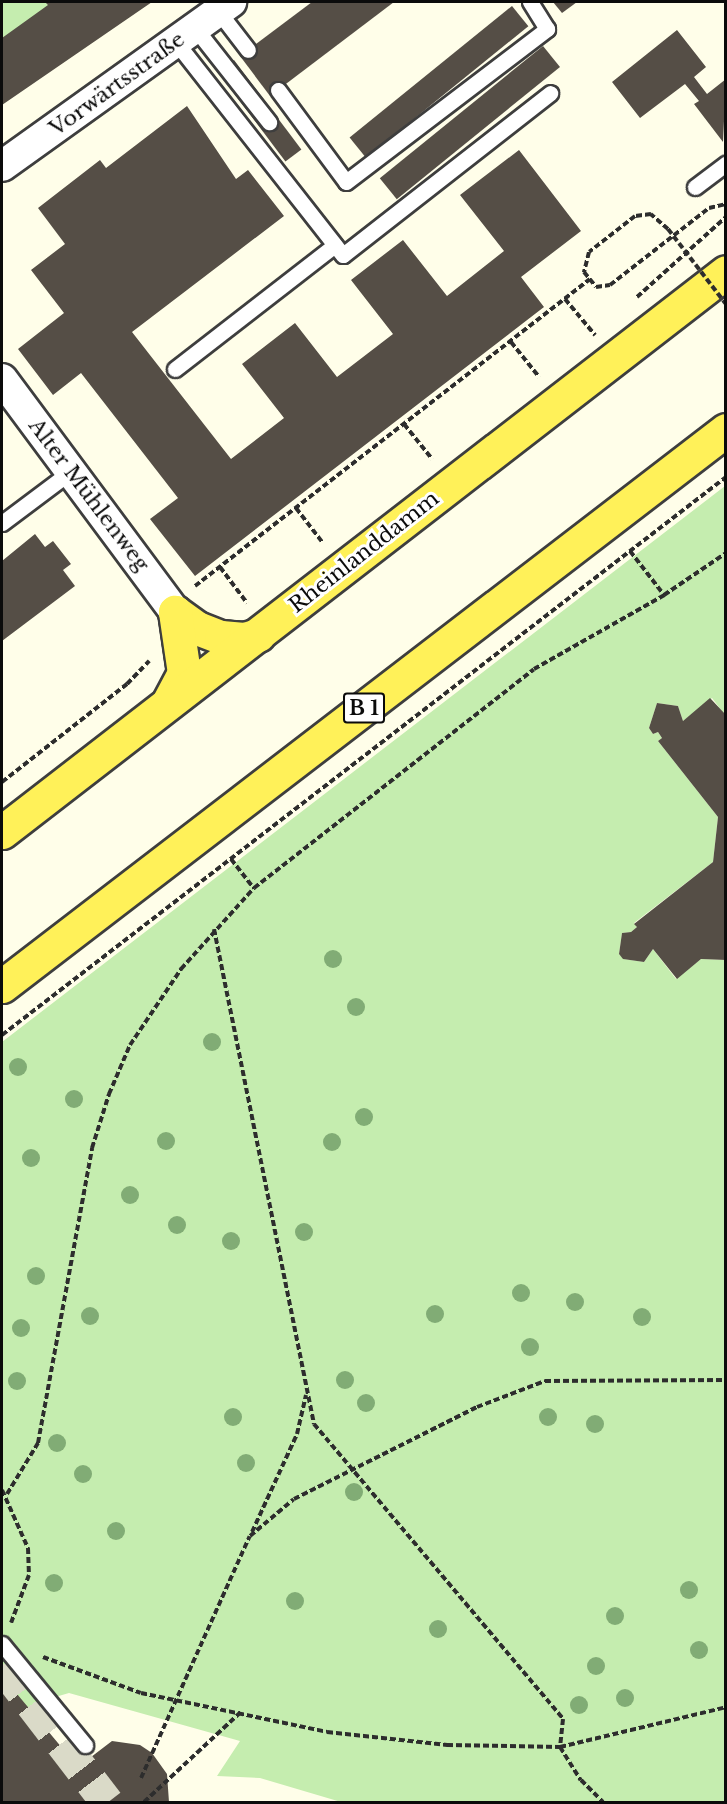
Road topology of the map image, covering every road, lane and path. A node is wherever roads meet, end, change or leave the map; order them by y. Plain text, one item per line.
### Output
1 (530, 2) edge
2 (205, 20) edge
3 (248, 50) dead end
4 (278, 90) dead end
5 (550, 93) dead end
6 (269, 122) dead end
7 (726, 164) edge
8 (2, 166) edge
9 (694, 188) dead end
10 (726, 204) edge
11 (335, 245) junction
12 (726, 272) edge
13 (590, 279) junction
14 (565, 299) junction
15 (726, 304) edge
16 (595, 335) dead end
17 (511, 342) junction
18 (176, 369) dead end
19 (539, 378) dead end
20 (2, 379) edge
21 (404, 424) junction
22 (726, 430) edge
23 (432, 460) dead end
24 (70, 472) junction
25 (726, 477) edge
26 (296, 508) junction
27 (2, 523) edge
28 (324, 544) dead end
29 (630, 552) junction
30 (726, 553) edge
31 (220, 567) junction
32 (664, 595) junction
33 (182, 602) junction
34 (247, 603) dead end
35 (258, 634) junction
36 (151, 657) dead end
37 (166, 704) junction
38 (2, 782) edge
39 (2, 832) edge
40 (231, 859) junction
41 (254, 888) junction
42 (214, 928) junction
43 (2, 986) edge
44 (2, 1035) edge
45 (726, 1380) edge
46 (306, 1394) junction
47 (351, 1470) junction
48 (2, 1490) edge
49 (7, 1494) junction
50 (250, 1536) junction
51 (2, 1644) edge
52 (55, 1661) dead end
53 (180, 1699) junction
54 (726, 1707) edge
55 (242, 1711) junction
56 (84, 1745) dead end
57 (560, 1747) junction
58 (141, 1778) dead end
59 (144, 1803) edge
60 (603, 1803) edge

1 - 4 lane
2 - 3 lane
2 - 6 lane
2 - 8 street, Vorwärtsstraße
2 - 11 lane
5 - 11 lane
7 - 9 lane
10 - 13 path
11 - 18 lane
12 - 35 main road, Rheinlanddamm
13 - 14 path
13 - 15 path, bridge
14 - 16 path
14 - 17 path
17 - 19 path
17 - 21 path
20 - 24 street, Alter Mühlenweg
21 - 23 path
21 - 26 path
22 - 43 main road, B 1
24 - 27 lane
24 - 33 street, Alter Mühlenweg
25 - 29 path
26 - 28 path
26 - 31 path
29 - 32 path
29 - 40 path
30 - 32 path
31 - 33 path
31 - 34 path
32 - 41 path
33 - 35 main road
33 - 37 main road
35 - 37 main road, Rheinlanddamm
36 - 38 path
37 - 39 main road, Rheinlanddamm
40 - 41 path
40 - 44 path
41 - 42 path
42 - 46 path
42 - 49 path
45 - 47 path
46 - 47 path
46 - 50 path
47 - 50 path
47 - 57 path
48 - 49 path
49 - 51 path
50 - 53 path
51 - 56 lane
52 - 53 path
53 - 55 path
53 - 58 path
54 - 57 path
55 - 57 path
55 - 59 path
57 - 60 path

